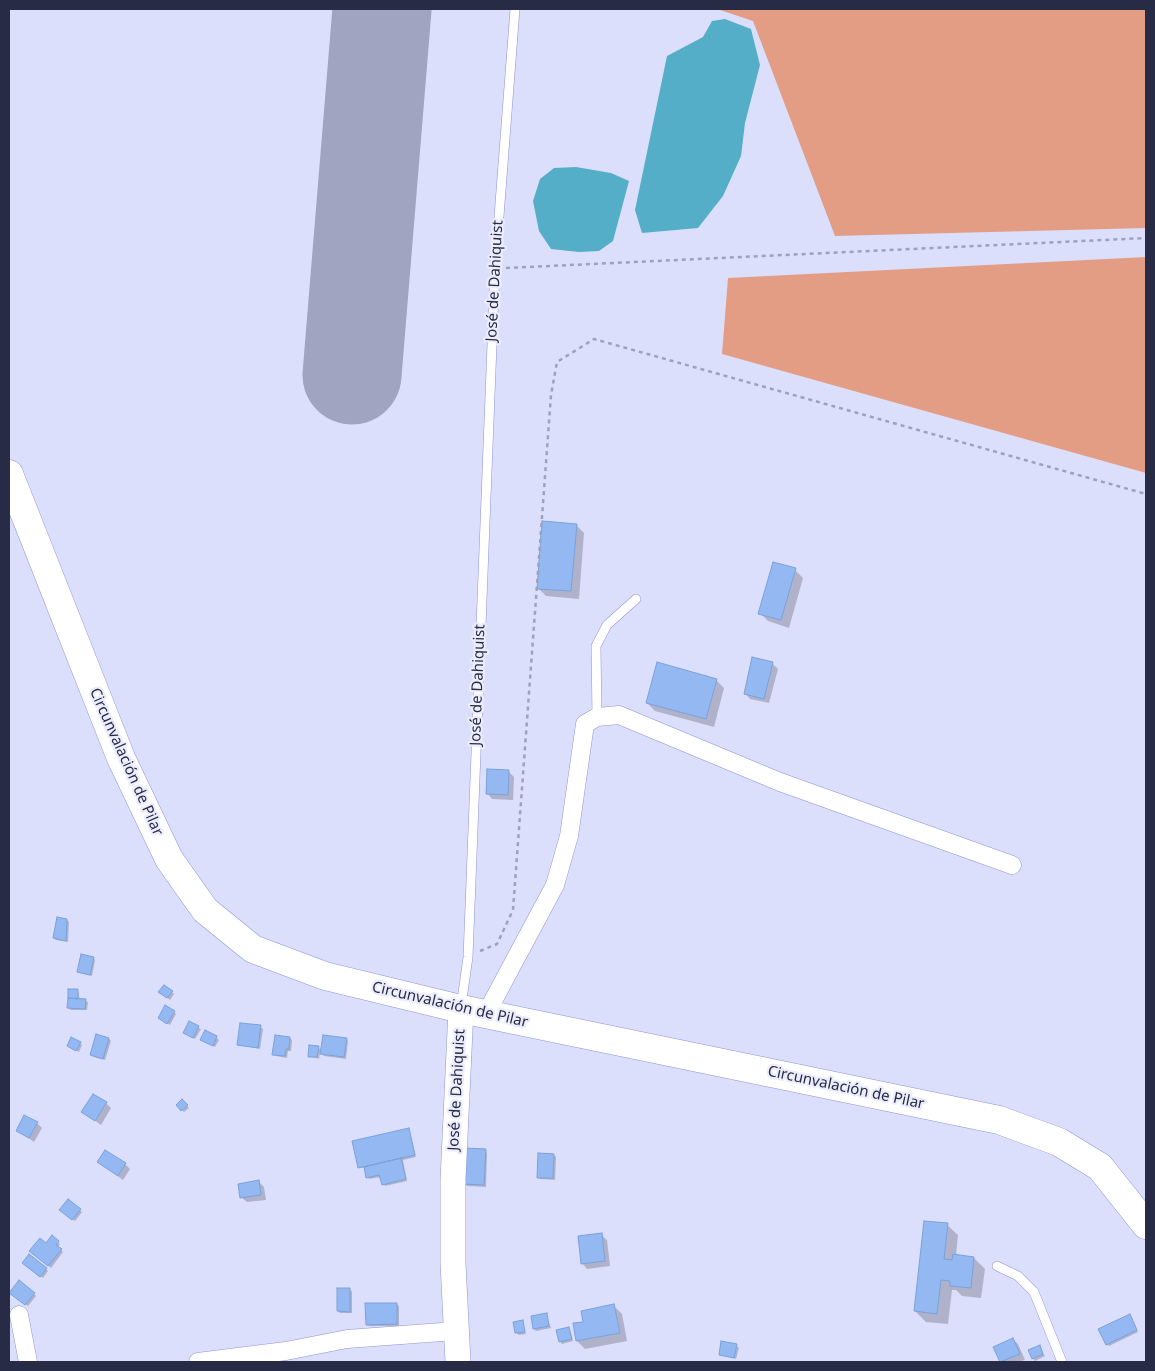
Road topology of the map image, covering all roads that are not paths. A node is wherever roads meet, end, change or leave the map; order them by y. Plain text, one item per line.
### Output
1 (516, 9) edge
2 (9, 474) edge
3 (636, 599) dead end
4 (597, 717) junction
5 (1012, 866) dead end
6 (473, 1011) junction
7 (1146, 1224) edge
8 (996, 1266) dead end
9 (19, 1315) dead end
10 (456, 1331) junction
11 (28, 1362) edge
12 (198, 1362) edge
13 (458, 1362) edge
14 (1062, 1362) edge

1 - 6 lane, José de Dahiquist
2 - 6 main road, Circunvalación de Pilar
3 - 4 lane
4 - 5 street
4 - 6 street
6 - 7 main road, Circunvalación de Pilar
6 - 10 main road, José de Dahiquist
8 - 14 lane
9 - 11 street
10 - 12 street
10 - 13 main road, José de Dahiquist

